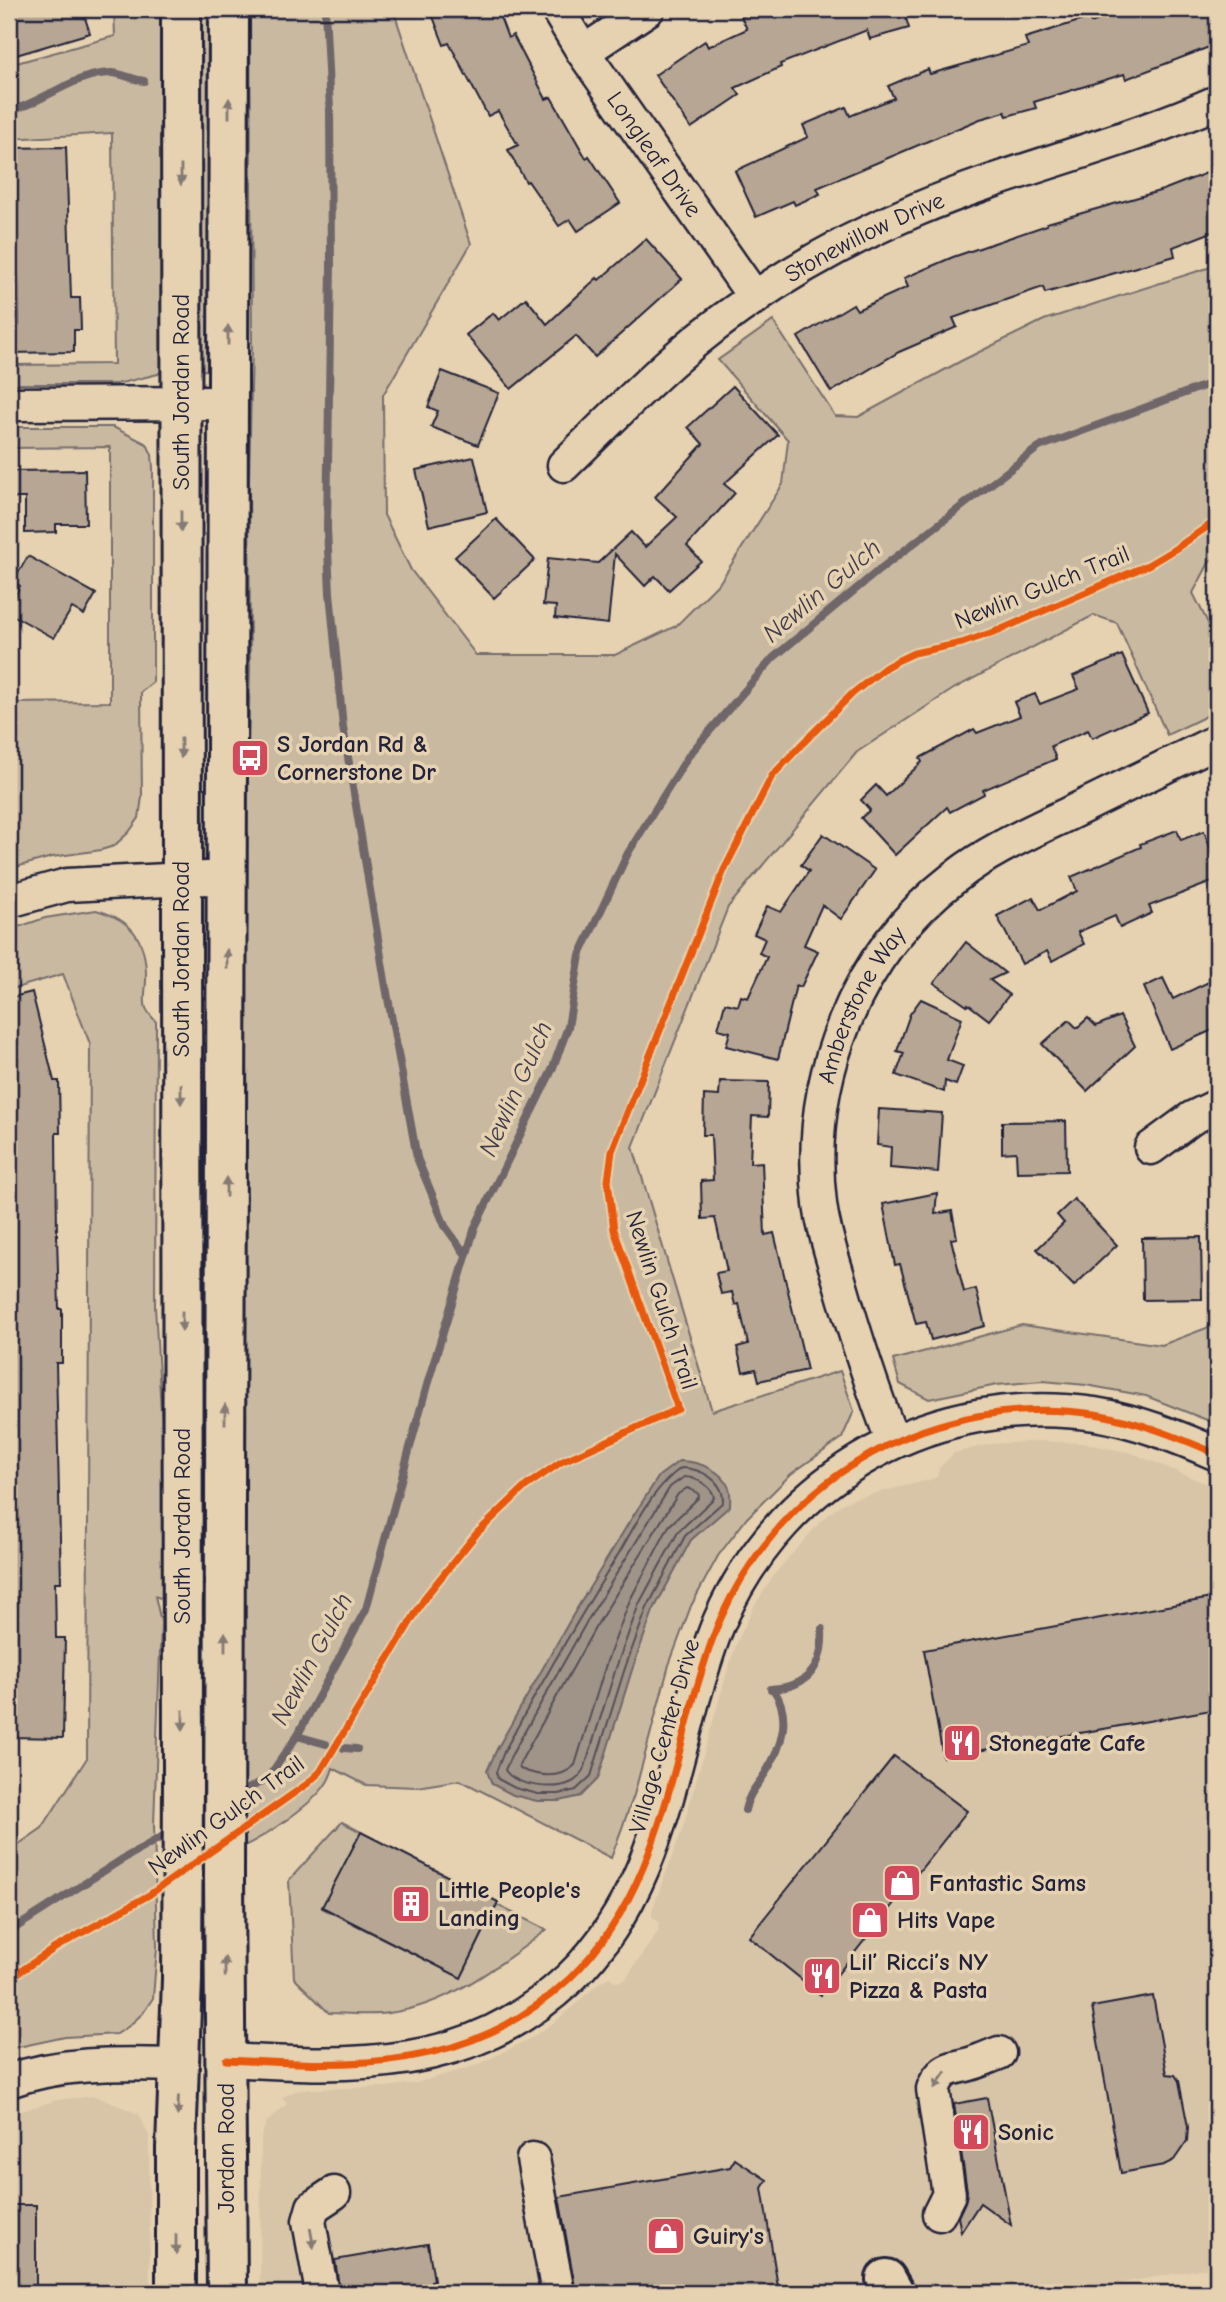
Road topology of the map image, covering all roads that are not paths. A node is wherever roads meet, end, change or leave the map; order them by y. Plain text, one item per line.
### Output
1 (181, 9) edge
2 (229, 9) edge
3 (557, 9) edge
4 (648, 9) edge
5 (583, 52) junction
6 (1217, 102) edge
7 (755, 299) junction
8 (181, 403) junction
9 (227, 403) junction
10 (9, 404) edge
11 (564, 465) dead end
12 (1217, 741) edge
13 (227, 877) junction
14 (181, 878) junction
15 (9, 901) edge
16 (1217, 1106) edge
17 (1151, 1148) dead end
18 (892, 1442) junction
19 (1217, 1454) edge
20 (224, 1878) joint
21 (182, 1910) joint
22 (182, 1979) junction
23 (999, 2053) dead end
24 (226, 2060) junction
25 (180, 2065) junction
26 (9, 2081) edge
27 (533, 2159) dead end
28 (334, 2193) dead end
29 (939, 2214) dead end
30 (176, 2293) edge
31 (227, 2293) edge
32 (322, 2293) edge
33 (558, 2293) edge
34 (884, 2293) edge
35 (894, 2293) edge

1 -> 8 main road, South Jordan Road
9 -> 2 main road, South Jordan Road
3 - 5 street, Longleaf Drive
4 - 5 street
5 - 7 street, Longleaf Drive
6 - 7 street, Stonewillow Drive
7 - 11 street, Stonewillow Drive
8 - 9 street
8 - 10 street
8 -> 14 main road, South Jordan Road
9 - 13 main road, South Jordan Road
12 - 18 street, Amberstone Way
13 - 14 street
20 -> 13 main road, South Jordan Road
14 - 15 street
14 -> 21 main road, South Jordan Road
16 - 17 street
18 - 19 street, Village Center Drive
18 - 24 street, Village Center Drive
24 -> 20 main road, Jordan Road
21 - 22 main road, Jordan Road
22 - 24 main road
22 - 25 main road, Jordan Road
23 -> 29 street
24 - 31 main road, Jordan Road
25 - 26 street
25 -> 30 main road, Jordan Road
27 - 33 street
28 -> 32 street
34 - 35 main road

